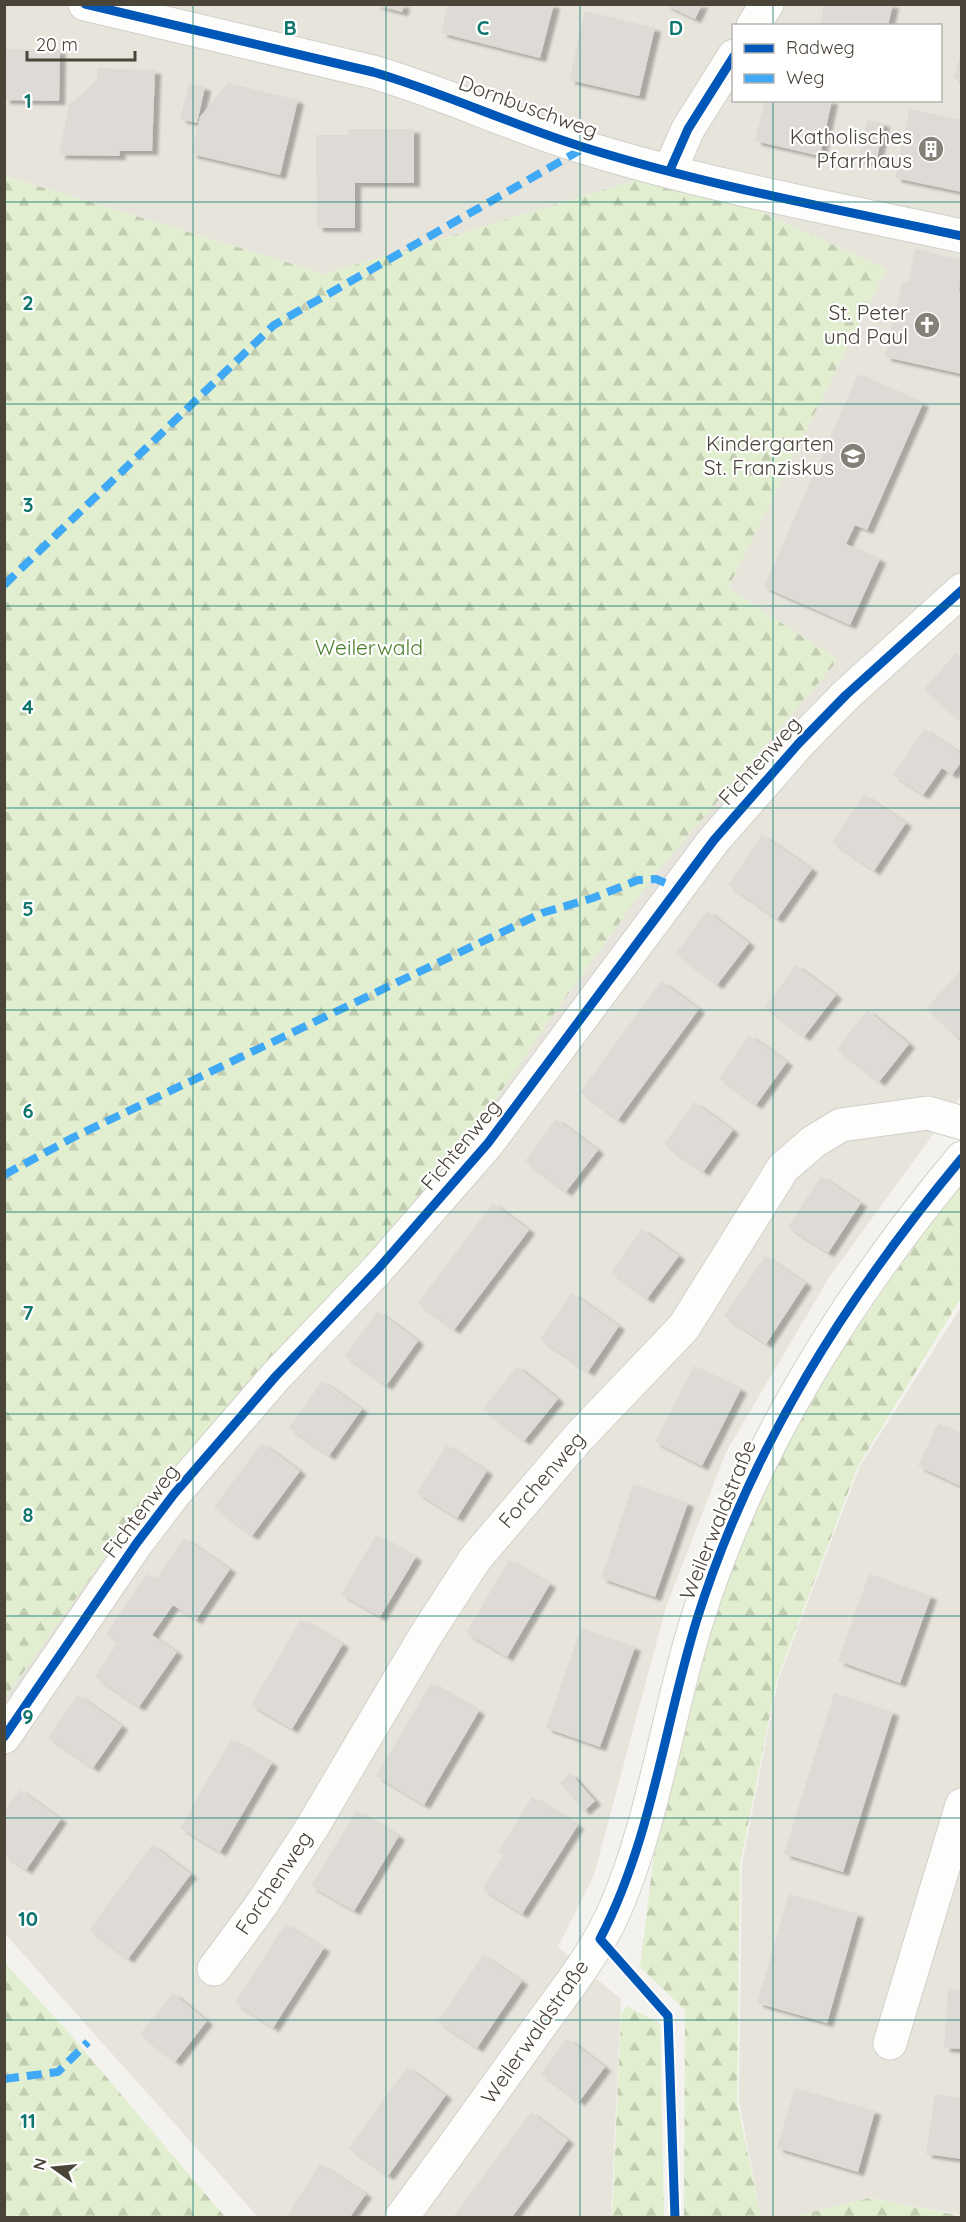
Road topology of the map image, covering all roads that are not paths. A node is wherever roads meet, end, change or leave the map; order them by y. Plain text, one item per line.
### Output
1 (85, 4) edge
2 (766, 4) edge
3 (754, 24) edge
4 (732, 59) edge
5 (670, 170) junction
6 (962, 236) edge
7 (962, 590) edge
8 (962, 1123) edge
9 (962, 1158) edge
10 (4, 1737) edge
11 (962, 1805) edge
12 (214, 1969) dead end
13 (890, 2043) dead end
14 (401, 2217) edge

1 - 5 street, Dornbuschweg
2 - 3 street
4 - 5 street
5 - 6 street, Dornbuschweg
7 - 10 street, Fichtenweg
8 - 12 street, Forchenweg
9 - 14 street, Weilerwaldstraße
11 - 13 street

